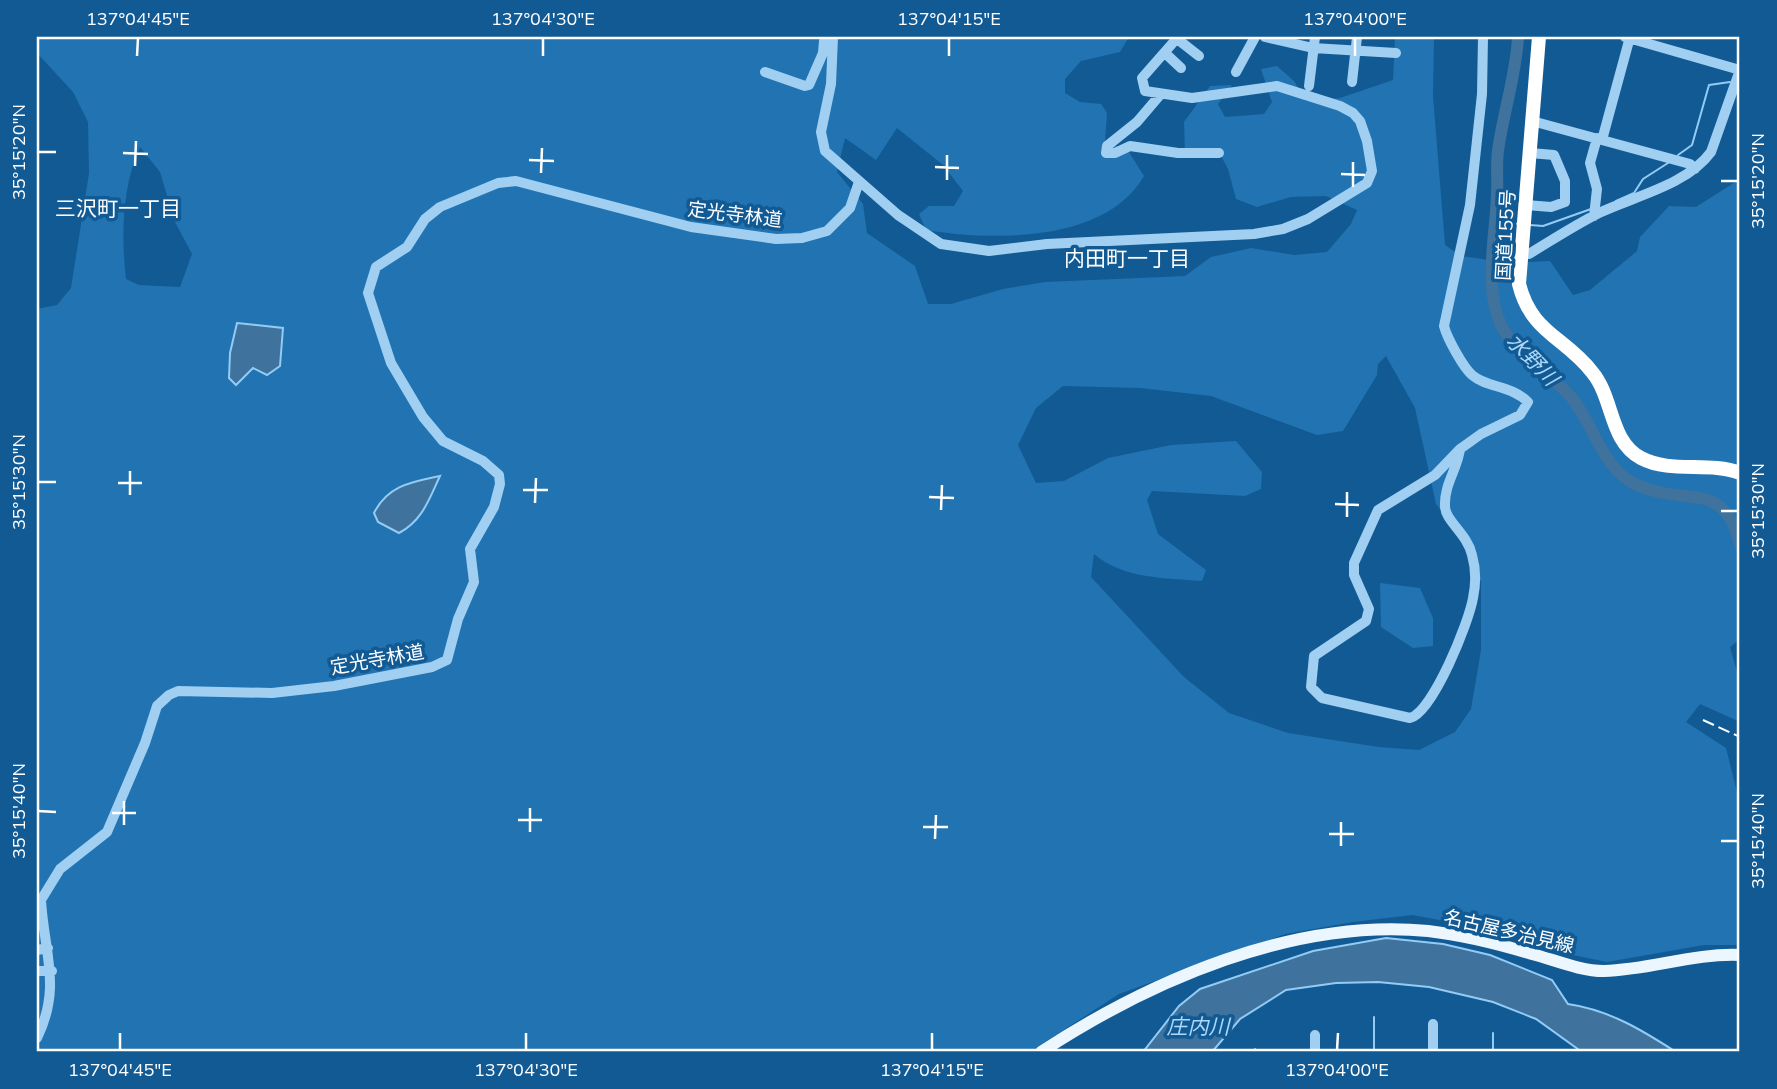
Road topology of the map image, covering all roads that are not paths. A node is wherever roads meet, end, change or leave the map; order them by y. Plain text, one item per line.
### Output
1 (814, 37) edge
2 (1255, 37) edge
3 (1265, 37) edge
4 (1315, 37) edge
5 (1357, 37) edge
6 (1483, 37) edge
7 (1539, 37) edge
8 (1629, 37) edge
9 (1177, 38) edge
10 (830, 39) edge
11 (1313, 48) junction
12 (1165, 52) junction
13 (1355, 52) junction
14 (1396, 53) dead end
15 (1199, 56) dead end
16 (1181, 68) dead end
17 (1740, 70) edge
18 (765, 72) dead end
19 (1236, 72) dead end
20 (1352, 82) dead end
21 (1309, 86) dead end
22 (1160, 96) junction
23 (1532, 121) junction
24 (1599, 139) junction
25 (1219, 153) dead end
26 (1530, 153) junction
27 (1695, 169) junction
28 (859, 182) junction
29 (1594, 216) junction
30 (1525, 217) junction
31 (1522, 254) junction
32 (1460, 449) junction
33 (1740, 473) edge
34 (42, 949) edge
35 (1740, 955) edge
36 (37, 971) edge
37 (52, 971) junction
38 (1433, 1024) dead end
39 (1315, 1035) dead end
40 (37, 1038) edge
41 (1041, 1052) edge
42 (1315, 1052) edge
43 (1433, 1052) edge

1 - 10 street
2 - 19 street
3 - 11 street
4 - 11 street
5 - 13 street
6 - 32 street
7 - 23 highway, 国道155号
8 - 17 street
8 - 24 street
9 - 12 street
9 - 15 street
10 - 18 street
10 - 28 street
11 - 13 street
11 - 21 street
12 - 16 street
12 - 22 street
13 - 14 street
13 - 20 street
17 - 27 street
22 - 25 street
22 - 28 street
23 - 24 street
23 - 26 highway, 国道155号
24 - 27 street
24 - 29 street
26 - 30 highway, 国道155号
26 - 30 street
27 - 29 street
28 - 34 street, 定光寺林道
29 - 31 street
30 - 31 highway, 国道155号
31 - 33 highway, 国道155号
32 - 32 street
34 - 37 street
35 - 41 main road, 名古屋多治見線
36 - 37 street
37 - 40 street
38 - 43 street
39 - 42 street

